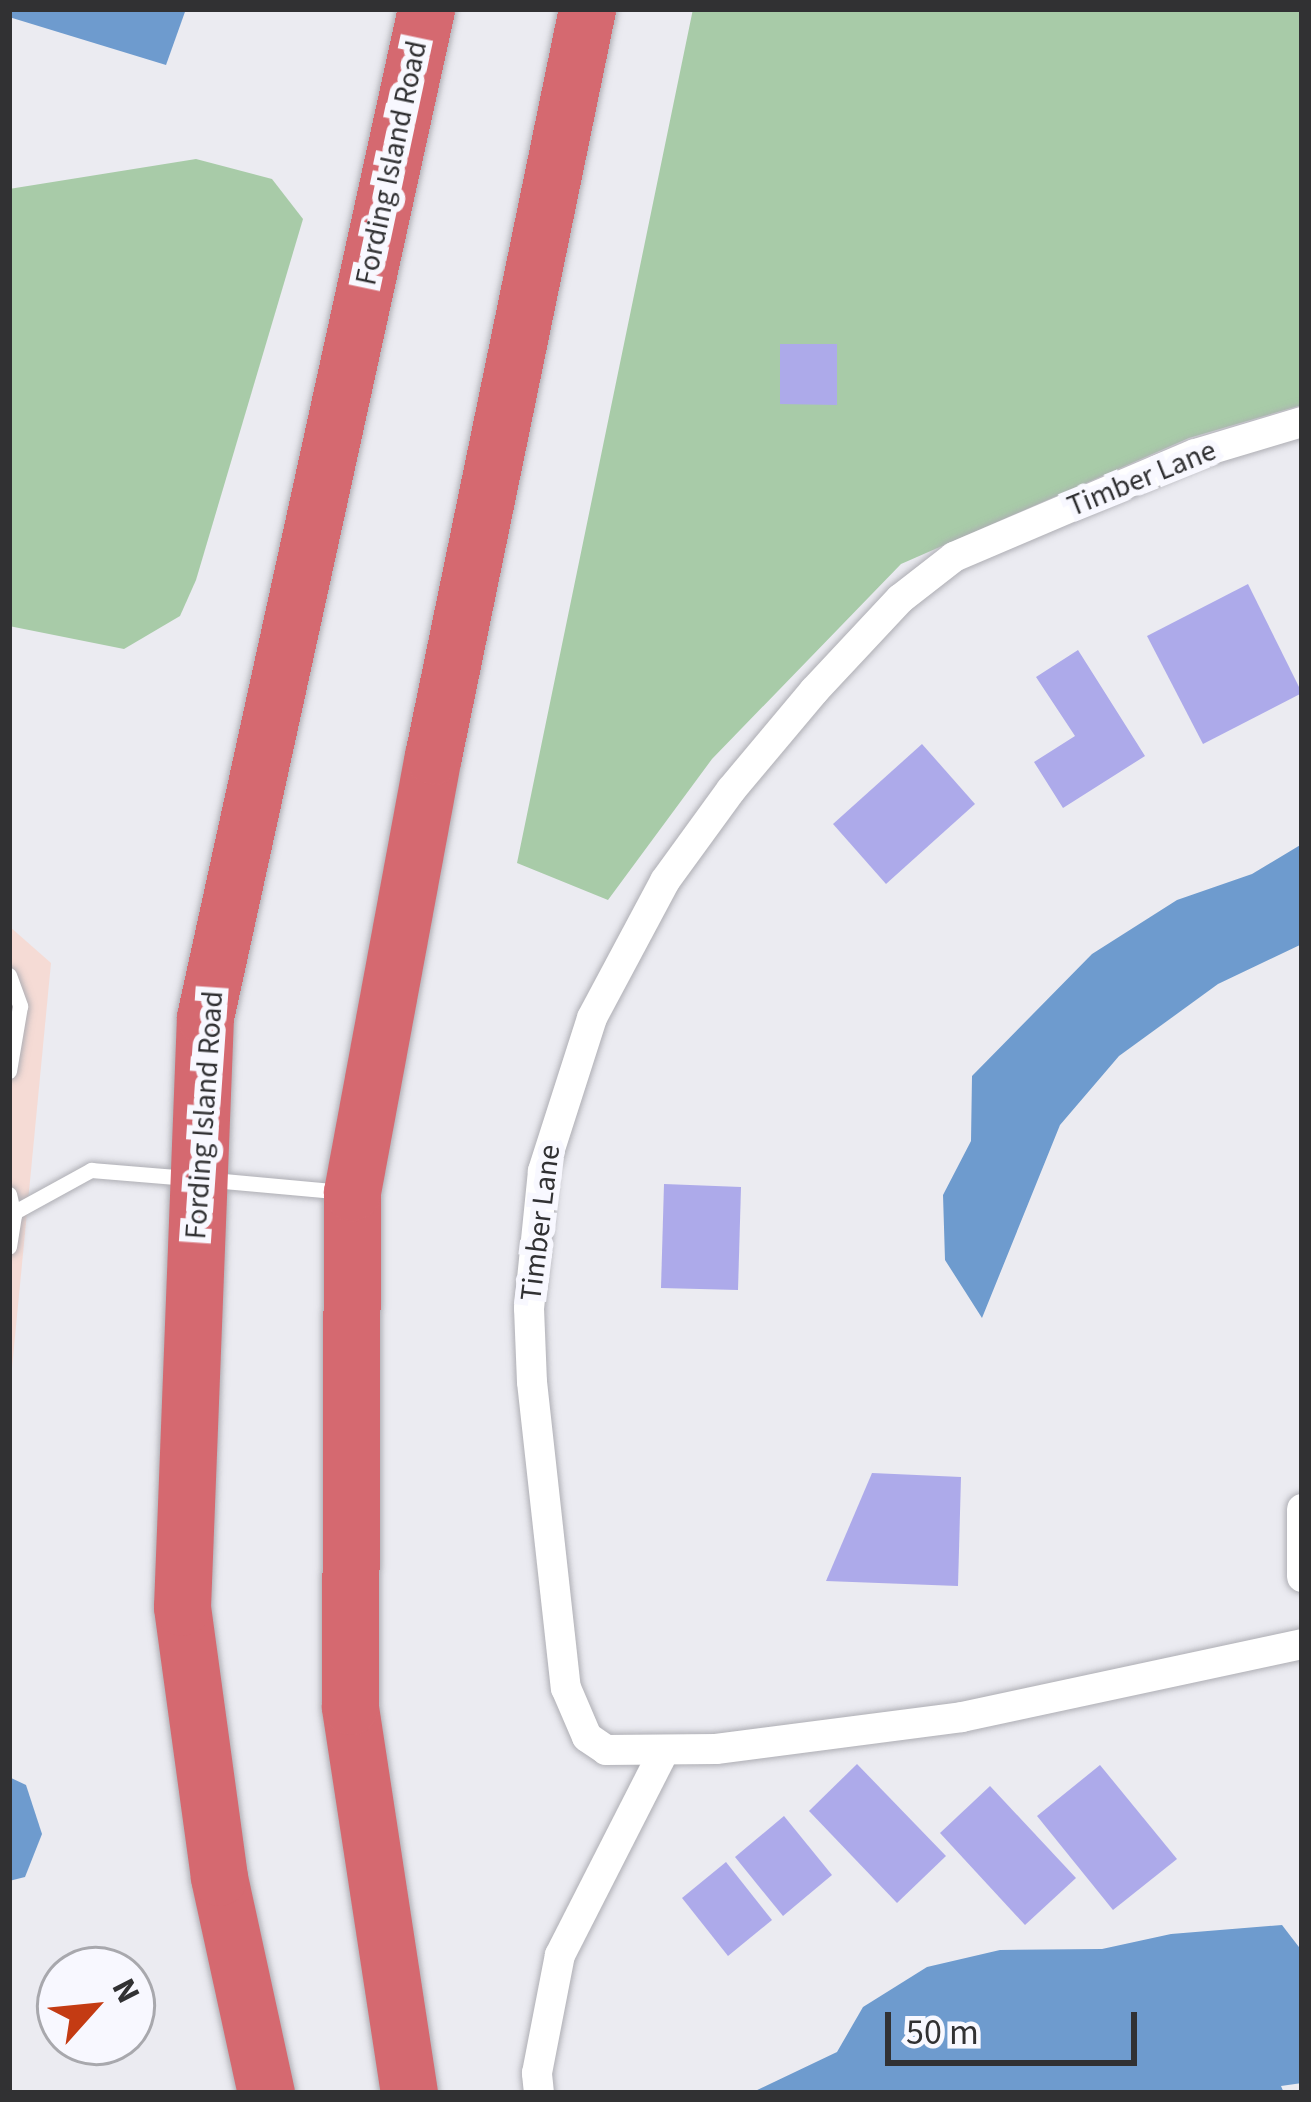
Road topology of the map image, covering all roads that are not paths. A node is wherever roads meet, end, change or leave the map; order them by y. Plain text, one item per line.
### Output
1 (426, 9) edge
2 (566, 9) edge
3 (586, 9) edge
4 (553, 182) junction
5 (1302, 422) edge
6 (9, 975) edge
7 (9, 1071) edge
8 (198, 1179) junction
9 (352, 1192) junction
10 (9, 1194) edge
11 (12, 1215) edge
12 (9, 1247) edge
13 (1302, 1509) edge
14 (1302, 1577) edge
15 (1302, 1644) edge
16 (664, 1751) junction
17 (396, 2010) junction
18 (266, 2093) edge
19 (384, 2093) edge
20 (409, 2093) edge
21 (539, 2093) edge

1 - 8 highway, Fording Island Road
2 - 4 highway
3 - 4 highway
4 - 9 highway
5 - 16 street, Timber Lane
6 - 7 lane
8 - 9 lane
8 - 11 lane
8 - 18 highway, Fording Island Road
9 - 17 highway
10 - 11 lane
11 - 12 lane
13 - 14 street
15 - 16 street, Timber Lane
16 - 21 street
17 - 19 highway
17 - 20 highway

